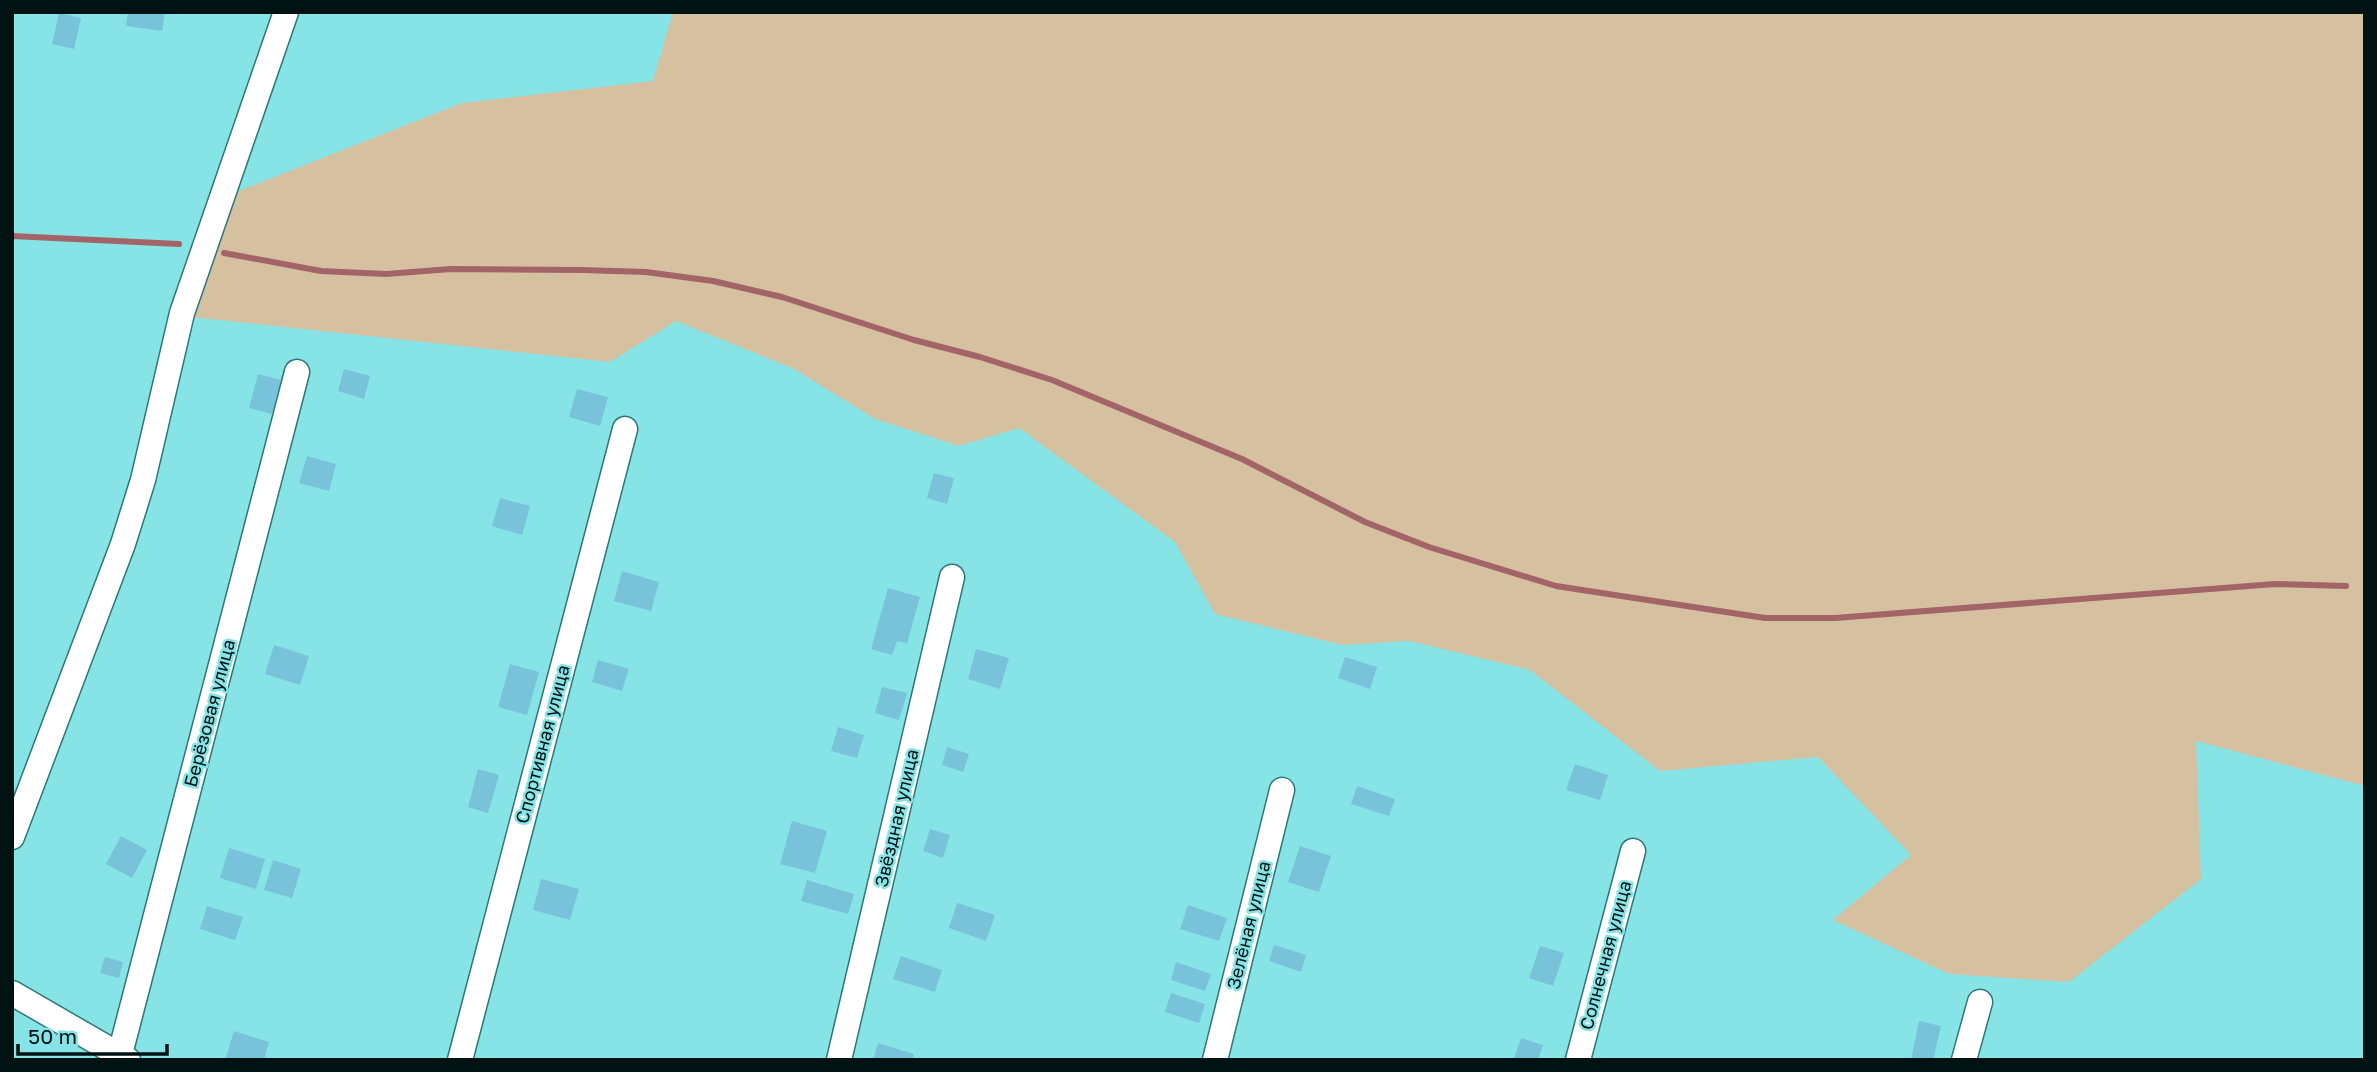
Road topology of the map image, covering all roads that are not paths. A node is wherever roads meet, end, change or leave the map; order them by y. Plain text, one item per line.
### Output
1 (286, 12) edge
2 (297, 372) dead end
3 (625, 429) dead end
4 (953, 577) dead end
5 (1282, 790) dead end
6 (12, 837) edge
7 (1633, 851) dead end
8 (12, 993) edge
9 (1980, 1002) dead end
10 (124, 1057) edge
11 (460, 1060) edge
12 (839, 1060) edge
13 (1215, 1060) edge
14 (1578, 1060) edge
15 (1964, 1060) edge

1 - 6 street
2 - 10 street, Берёзовая улица
3 - 11 street, Спортивная улица
4 - 12 street, Звёздная улица
5 - 13 street, Зелёная улица
7 - 14 street, Солнечная улица
8 - 10 street
9 - 15 street

